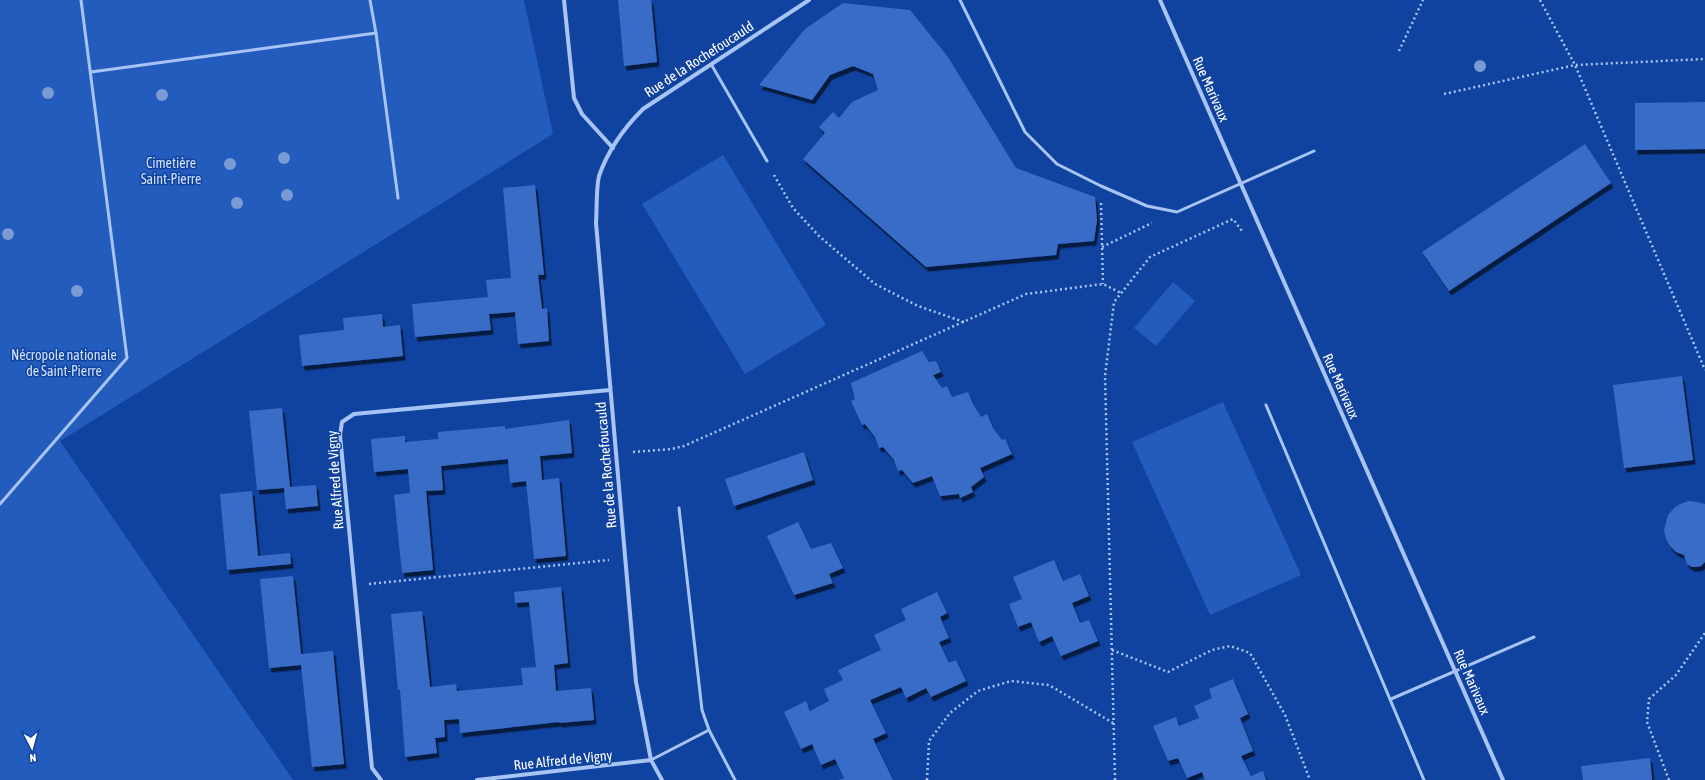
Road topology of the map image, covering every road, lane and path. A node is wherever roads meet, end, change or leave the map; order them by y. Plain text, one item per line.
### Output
1 (81, 0) edge
2 (370, 0) edge
3 (564, 0) edge
4 (809, 0) edge
5 (960, 0) edge
6 (1160, 0) edge
7 (1422, 0) edge
8 (1540, 0) edge
9 (376, 33) junction
10 (1399, 51) dead end
11 (1705, 59) edge
12 (711, 64) junction
13 (1575, 65) junction
14 (91, 72) junction
15 (1444, 94) dead end
16 (613, 148) junction
17 (1314, 151) dead end
18 (767, 161) joint
19 (1240, 183) junction
20 (1101, 186) junction
21 (398, 198) dead end
22 (1177, 212) junction
23 (1263, 236) junction
24 (1102, 247) junction
25 (1103, 284) junction
26 (1121, 293) junction
27 (965, 322) junction
28 (1705, 370) edge
29 (610, 390) junction
30 (1266, 405) dead end
31 (616, 451) junction
32 (0, 504) edge
33 (679, 508) dead end
34 (625, 558) junction
35 (355, 585) junction
36 (1705, 633) edge
37 (1534, 637) dead end
38 (1112, 650) junction
39 (1455, 672) junction
40 (1391, 699) junction
41 (1113, 723) junction
42 (709, 730) junction
43 (651, 760) junction
44 (381, 780) edge
45 (477, 780) edge
46 (662, 780) edge
47 (735, 780) edge
48 (926, 780) edge
49 (1115, 780) edge
50 (1310, 780) edge
51 (1424, 780) edge
52 (1503, 780) edge
53 (1669, 780) edge

1 - 14 lane
2 - 9 lane
3 - 16 street
4 - 12 street, Rue de la Rochefoucauld
5 - 20 lane
6 - 19 street, Rue Marivaux
7 - 10 path
8 - 13 path
9 - 14 lane
9 - 21 lane
11 - 13 path
12 - 16 street, Rue de la Rochefoucauld
12 - 18 lane
13 - 15 path
13 - 28 path
14 - 32 lane
16 - 29 street, Rue de la Rochefoucauld
17 - 19 lane
18 - 27 path
19 - 22 lane
19 - 23 street, Rue Marivaux
20 - 22 lane
20 - 24 path
22 - 24 path
23 - 26 path
23 - 39 street, Rue Marivaux
24 - 25 path
25 - 26 path
25 - 27 path
26 - 38 path
27 - 31 path
29 - 31 street, Rue de la Rochefoucauld
29 - 35 street, Rue Alfred de Vigny
30 - 40 lane
31 - 34 street, Rue de la Rochefoucauld
33 - 42 lane
34 - 35 path
34 - 43 street, Rue de la Rochefoucauld
35 - 44 street, Rue Alfred de Vigny
36 - 53 path
37 - 39 lane
38 - 41 path
38 - 50 path
39 - 40 lane
39 - 52 street, Rue Marivaux
40 - 51 lane
41 - 48 path
41 - 49 path
42 - 43 lane
42 - 47 lane
43 - 45 street, Rue Alfred de Vigny
43 - 46 street, Rue de la Rochefoucauld

